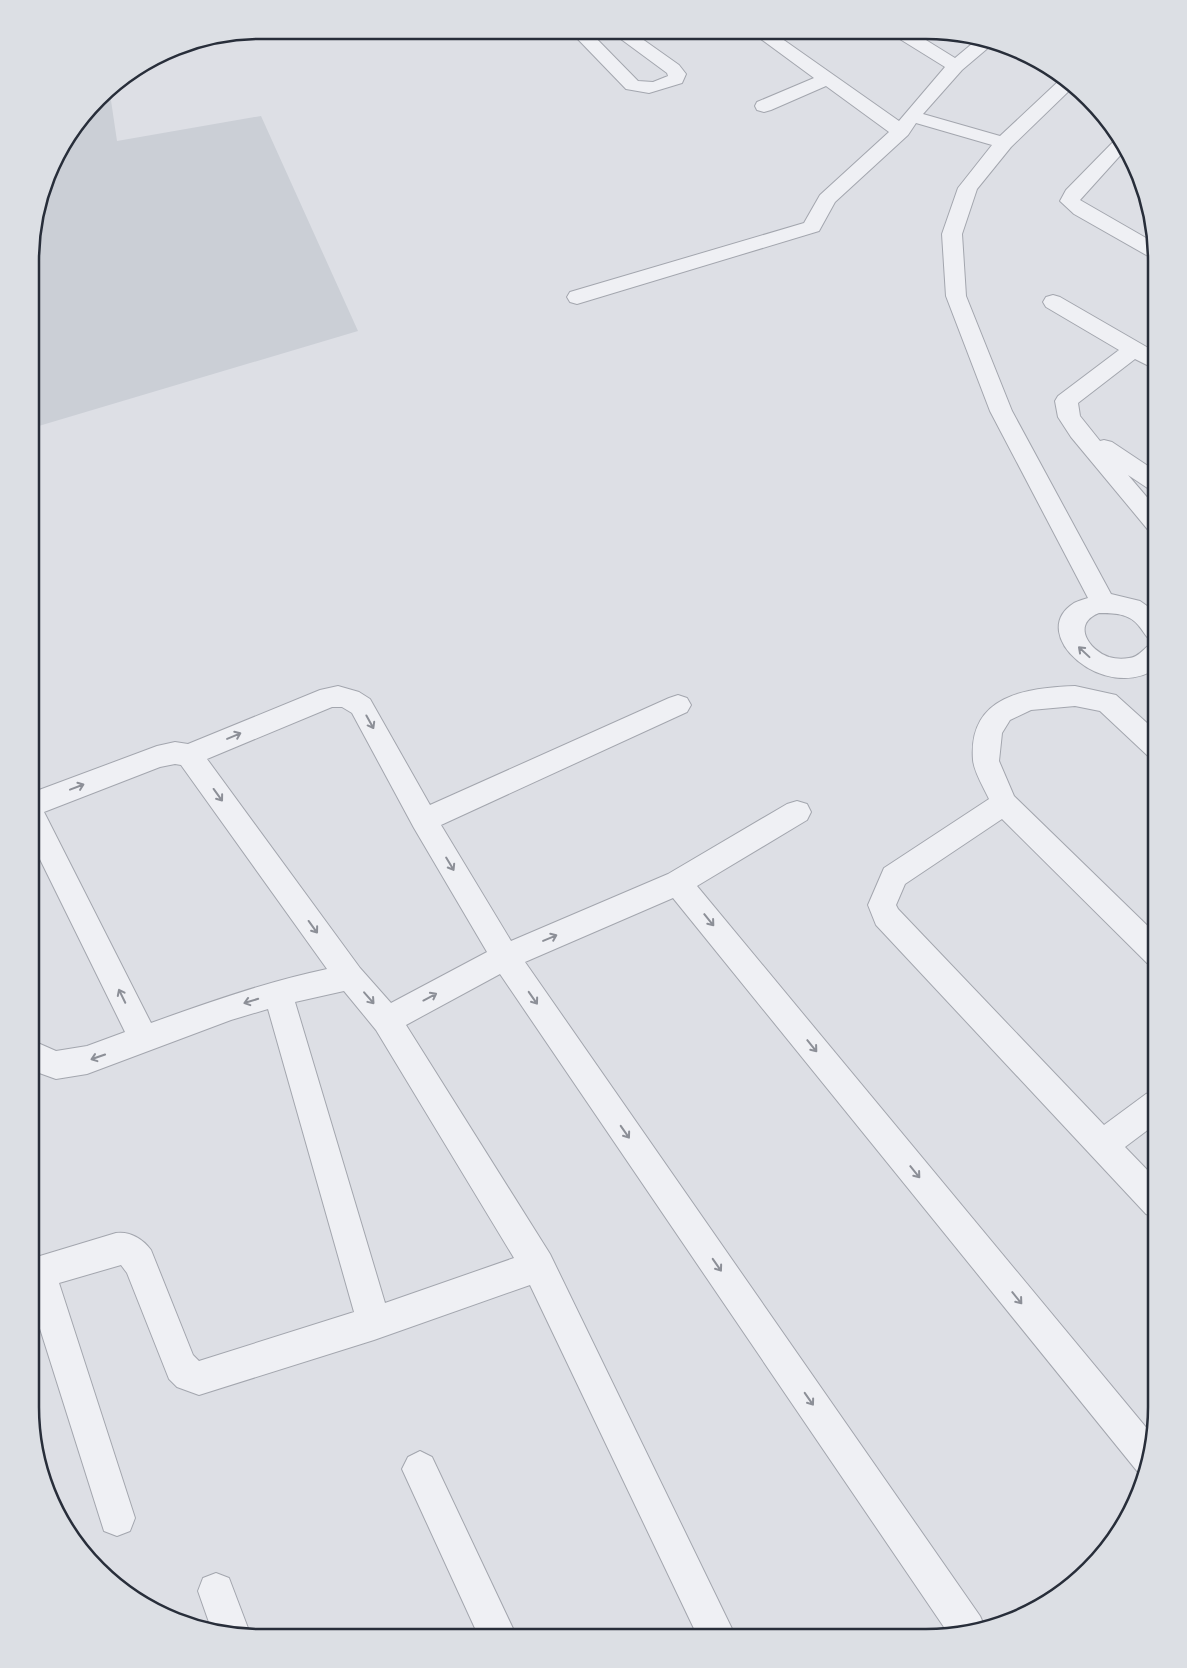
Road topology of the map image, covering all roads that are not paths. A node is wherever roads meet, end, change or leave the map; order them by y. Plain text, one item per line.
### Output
1 (587, 39) edge
2 (631, 39) edge
3 (769, 39) edge
4 (912, 39) edge
5 (981, 45) edge
6 (956, 66) junction
7 (825, 80) junction
8 (1063, 87) edge
9 (764, 106) dead end
10 (906, 124) junction
11 (1004, 143) junction
12 (1117, 147) edge
13 (1148, 248) edge
14 (577, 297) dead end
15 (1053, 302) dead end
16 (1134, 349) junction
17 (1148, 358) edge
18 (1079, 432) junction
19 (1148, 477) edge
20 (1148, 514) edge
21 (1103, 602) junction
22 (1148, 619) edge
23 (1148, 662) edge
24 (1112, 668) junction
25 (1107, 702) junction
26 (678, 705) dead end
27 (1148, 740) edge
28 (189, 756) junction
29 (39, 802) edge
30 (1004, 803) junction
31 (797, 812) dead end
32 (424, 820) junction
33 (39, 829) edge
34 (678, 882) junction
35 (1148, 945) edge
36 (505, 958) junction
37 (350, 977) junction
38 (278, 993) junction
39 (387, 1020) junction
40 (144, 1040) junction
41 (39, 1058) edge
42 (1148, 1111) edge
43 (1102, 1145) junction
44 (1148, 1194) edge
45 (538, 1266) junction
46 (39, 1273) edge
47 (39, 1286) edge
48 (374, 1324) junction
49 (1144, 1453) edge
50 (420, 1469) dead end
51 (117, 1518) dead end
52 (216, 1591) dead end
53 (965, 1626) edge
54 (229, 1627) edge
55 (494, 1629) edge
56 (713, 1629) edge

1 - 2 street
3 - 7 street
4 - 6 street
5 - 6 street
6 - 10 street
7 - 9 street
7 - 10 street
8 - 11 street
10 - 11 street
10 - 14 street
11 - 21 street
12 - 13 street
15 - 16 street
16 - 17 street
16 - 18 street
18 - 19 street
18 - 20 street
21 - 22 street
24 -> 21 street
23 - 24 street
24 - 25 street
25 - 27 street
25 - 30 street
26 - 32 street
29 -> 28 street
28 -> 32 street
28 -> 37 street
30 - 35 street
30 - 43 street
31 - 34 street
32 -> 36 street
40 -> 33 street
36 -> 34 street
34 -> 49 street
39 -> 36 street
36 -> 53 street
37 - 38 street
37 -> 39 street
38 -> 40 street
38 - 48 street
39 - 45 street
40 -> 41 street
42 - 43 street
43 - 44 street
45 - 48 street
45 - 56 street
46 - 48 street
47 - 51 street
50 - 55 street
52 - 54 street

